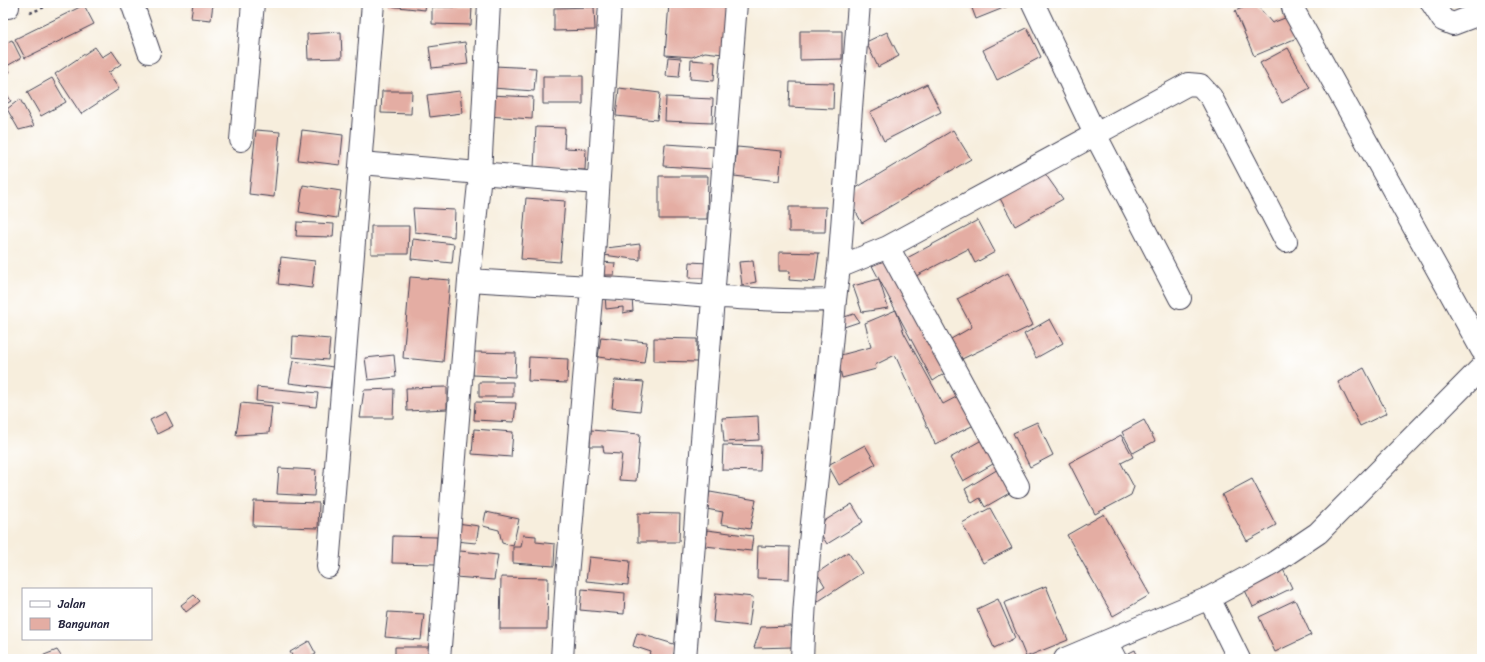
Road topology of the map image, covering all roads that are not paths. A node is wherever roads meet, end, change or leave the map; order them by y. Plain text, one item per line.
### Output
1 (132, 3) edge
2 (253, 3) edge
3 (373, 3) edge
4 (489, 3) edge
5 (610, 3) edge
6 (736, 3) edge
7 (859, 3) edge
8 (1033, 3) edge
9 (1292, 3) edge
10 (1432, 3) edge
11 (1482, 13) edge
12 (149, 52) dead end
13 (1094, 134) junction
14 (241, 140) dead end
15 (361, 163) junction
16 (480, 174) junction
17 (597, 183) junction
18 (1286, 241) dead end
19 (888, 246) junction
20 (839, 267) junction
21 (469, 280) junction
22 (592, 287) junction
23 (714, 296) junction
24 (1180, 298) dead end
25 (835, 300) junction
26 (1482, 350) edge
27 (1482, 367) edge
28 (1018, 486) dead end
29 (328, 567) dead end
30 (1209, 598) junction
31 (1111, 650) edge
32 (439, 659) edge
33 (562, 659) edge
34 (685, 659) edge
35 (802, 659) edge
36 (1066, 659) edge
37 (1239, 659) edge

1 - 12 street
2 - 14 street
3 - 15 street
4 - 16 street
5 - 17 street
6 - 23 street
7 - 20 street
8 - 13 street
9 - 26 street
10 - 11 street
13 - 18 street
13 - 19 street
13 - 24 street
15 - 16 street
15 - 29 street
16 - 17 street
16 - 21 street
17 - 22 street
19 - 20 street
19 - 28 street
20 - 25 street
21 - 22 street
21 - 32 street
22 - 23 street
22 - 33 street
23 - 25 street
23 - 34 street
25 - 35 street
27 - 30 street
30 - 31 street
30 - 37 street
31 - 36 street

